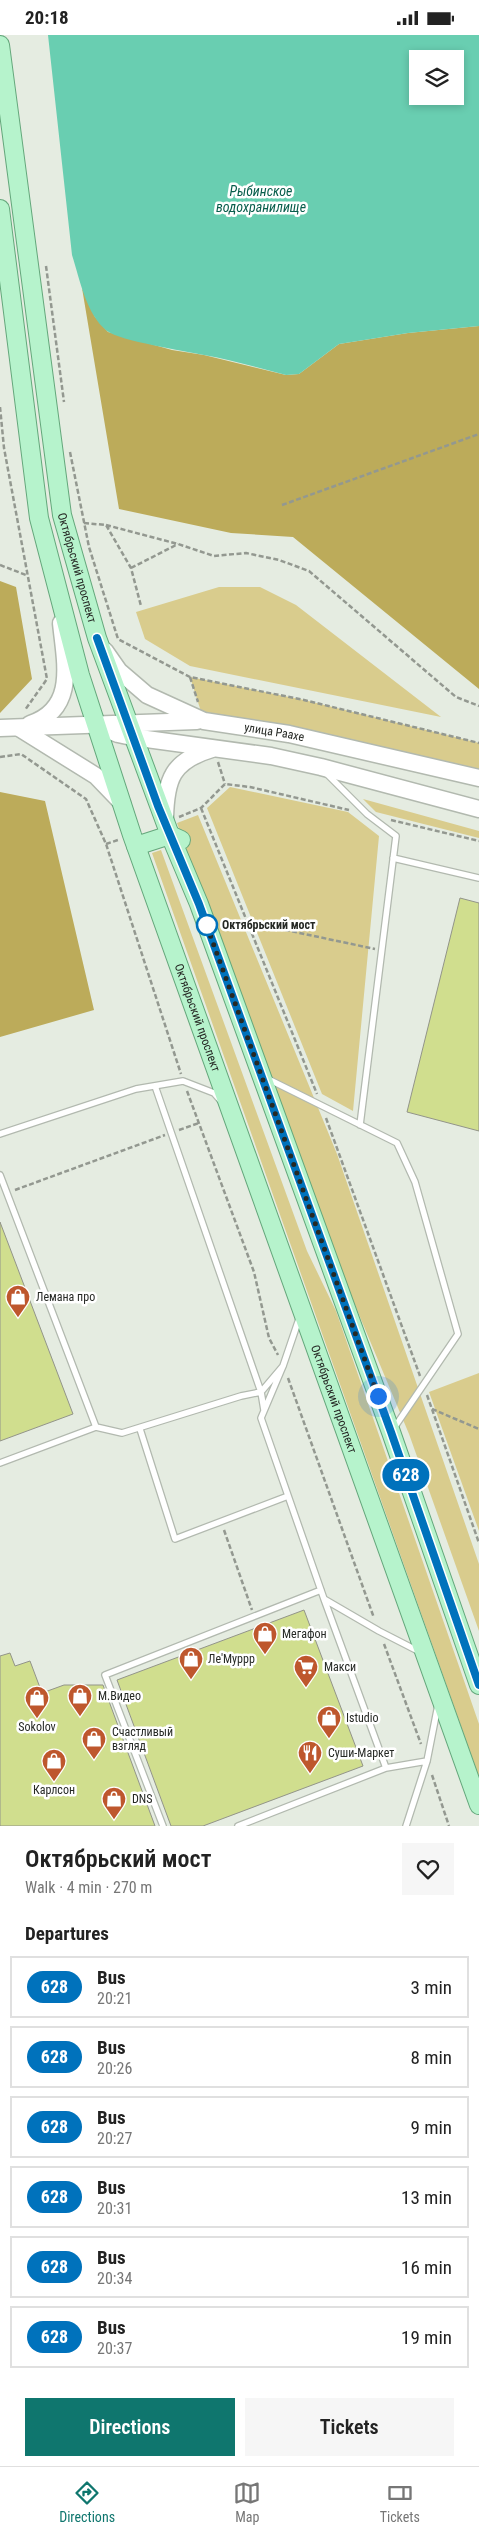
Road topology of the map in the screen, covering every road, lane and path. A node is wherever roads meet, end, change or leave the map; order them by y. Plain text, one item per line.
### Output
1 (0, 45) edge
2 (0, 209) edge
3 (0, 407) edge
4 (479, 434) edge
5 (70, 451) dead end
6 (282, 505) dead end
7 (84, 523) junction
8 (106, 525) junction
9 (178, 543) junction
10 (0, 565) edge
11 (131, 568) junction
12 (26, 575) junction
13 (60, 601) junction
14 (140, 606) dead end
15 (97, 638) junction
16 (190, 677) junction
17 (479, 706) edge
18 (24, 711) dead end
19 (204, 721) junction
20 (96, 725) junction
21 (0, 728) edge
22 (19, 728) junction
23 (130, 730) junction
24 (479, 743) edge
25 (214, 748) junction
26 (0, 757) edge
27 (321, 767) junction
28 (479, 778) edge
29 (122, 803) junction
30 (479, 809) edge
31 (367, 814) junction
32 (167, 829) junction
33 (479, 841) edge
34 (136, 846) junction
35 (393, 857) junction
36 (479, 878) edge
37 (248, 923) junction
38 (381, 950) junction
39 (261, 1075) junction
40 (183, 1081) junction
41 (155, 1085) junction
42 (322, 1106) junction
43 (231, 1110) junction
44 (199, 1123) junction
45 (360, 1125) junction
46 (0, 1133) edge
47 (171, 1133) junction
48 (0, 1175) edge
49 (7, 1193) junction
50 (302, 1310) junction
51 (283, 1366) junction
52 (423, 1385) junction
53 (261, 1392) junction
54 (432, 1409) junction
55 (264, 1411) junction
56 (96, 1427) junction
57 (140, 1429) junction
58 (479, 1429) edge
59 (391, 1432) junction
60 (0, 1463) edge
61 (288, 1496) junction
62 (220, 1522) junction
63 (479, 1543) edge
64 (321, 1591) junction
65 (324, 1599) junction
66 (255, 1617) junction
67 (379, 1631) junction
68 (426, 1655) junction
69 (479, 1685) edge
70 (440, 1693) junction
71 (427, 1761) junction
72 (386, 1768) junction
73 (479, 1805) edge
74 (163, 1826) edge
75 (238, 1826) edge
76 (406, 1826) edge
77 (449, 1826) edge

1 - 15 main road, Октябрьский проспект
2 - 13 main road, Октябрьский проспект
3 - 12 path
4 - 6 path
5 - 7 path
7 - 8 path
7 - 16 path
8 - 9 path
8 - 11 path
9 - 11 path
9 - 17 path
10 - 12 path
11 - 14 path
12 - 18 path
13 - 20 main road, Октябрьский проспект
13 - 22 main road
15 - 19 main road, улица Раахе
15 - 23 main road, Октябрьский проспект
16 - 19 path
16 - 24 path
19 - 23 main road
19 - 28 main road, улица Раахе
20 - 22 main road
20 - 23 main road, улица Раахе
20 - 29 main road, Октябрьский проспект
21 - 22 main road
22 - 29 main road
23 - 25 main road, улица Раахе
23 - 32 main road, Октябрьский проспект
25 - 27 main road, улица Раахе
25 - 32 main road
26 - 40 path
27 - 30 main road, улица Раахе
27 - 31 lane
29 - 34 main road, Октябрьский проспект
31 - 33 path
31 - 35 lane
31 - 37 path
32 - 34 main road
32 - 39 main road
34 - 43 main road, Октябрьский проспект
35 - 36 lane
35 - 38 lane
37 - 38 path
37 - 42 path
38 - 45 lane
39 - 42 lane
39 - 59 main road
40 - 41 lane
40 - 43 lane
40 - 44 path
41 - 46 lane
41 - 47 lane
42 - 45 lane
42 - 52 path
43 - 50 main road, Октябрьский проспект
44 - 47 path
44 - 51 path
45 - 52 lane
47 - 49 path
47 - 53 lane
48 - 49 lane
49 - 56 lane
50 - 51 lane
50 - 68 main road, Октябрьский проспект
51 - 53 lane
51 - 55 lane
51 - 67 path
52 - 54 path
52 - 59 lane
53 - 55 lane
53 - 57 lane
54 - 58 path
54 - 63 path
55 - 61 lane
56 - 57 lane
56 - 60 lane
57 - 62 lane
59 - 69 main road
61 - 62 lane
61 - 64 lane
62 - 66 path
64 - 65 lane
64 - 66 lane
65 - 67 lane
65 - 72 lane
66 - 74 lane
67 - 68 lane
67 - 71 path
68 - 70 main road, Октябрьский проспект
70 - 71 lane
70 - 73 main road, Октябрьский проспект
71 - 72 lane
71 - 76 lane
71 - 77 path
72 - 75 lane

